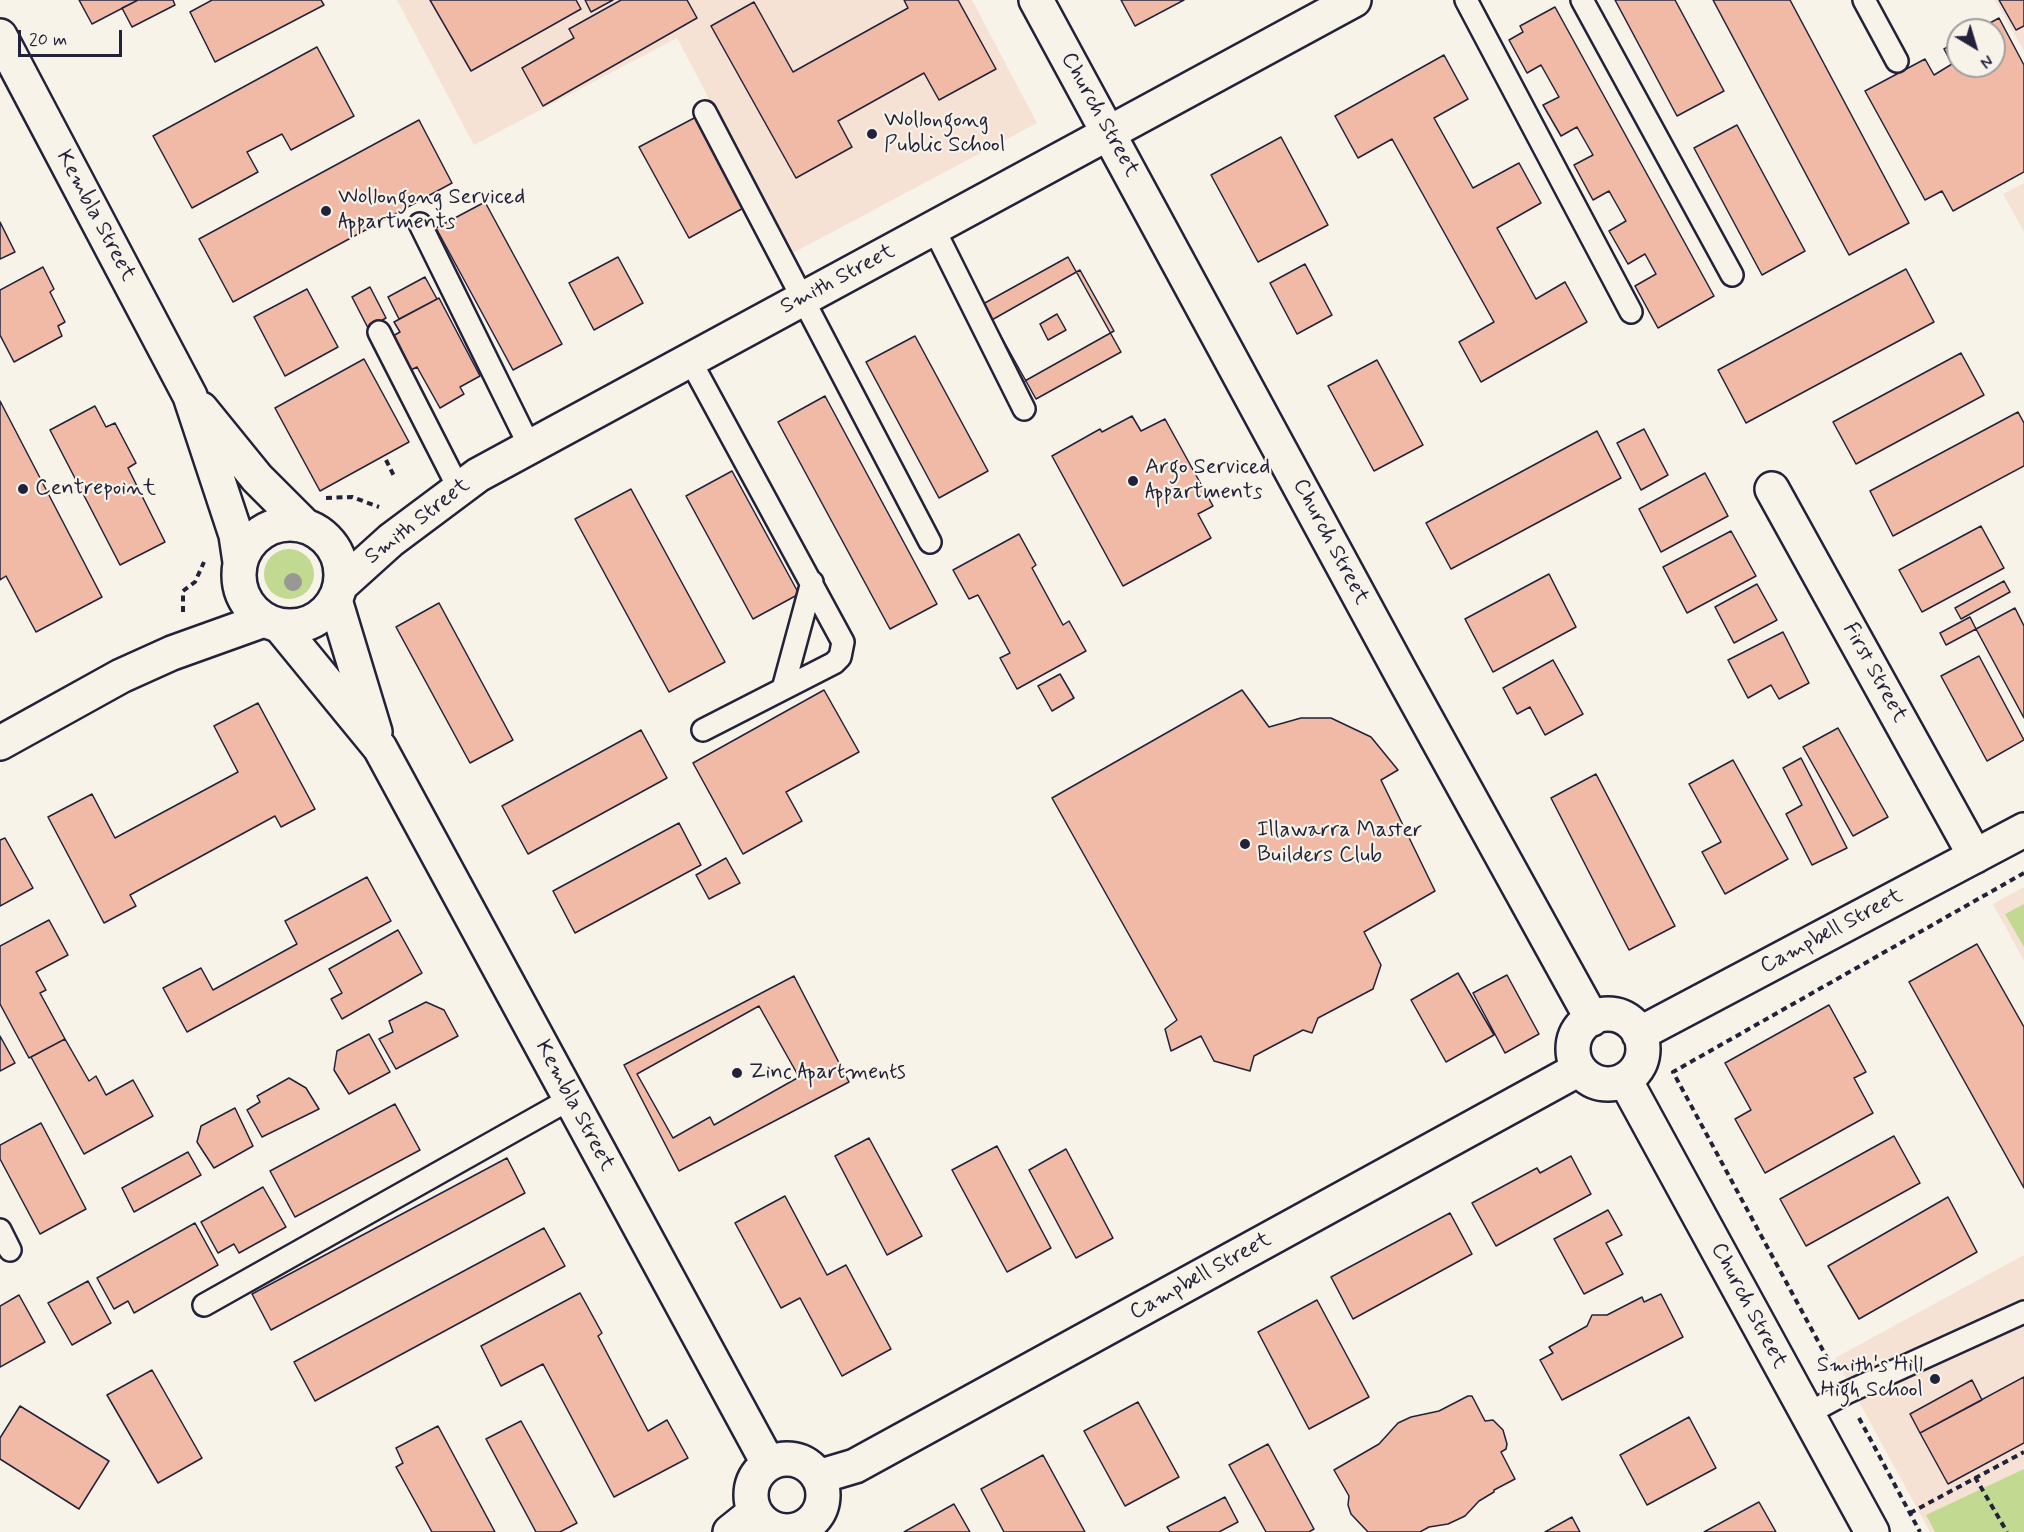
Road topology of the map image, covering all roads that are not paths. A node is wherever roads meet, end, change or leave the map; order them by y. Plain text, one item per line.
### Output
1 (1036, 0) edge
2 (1354, 0) edge
3 (1466, 0) edge
4 (1582, 0) edge
5 (1864, 0) edge
6 (3, 50) edge
7 (1897, 61) dead end
8 (705, 112) dead end
9 (1109, 134) junction
10 (420, 224) dead end
11 (934, 229) junction
12 (1732, 275) dead end
13 (803, 299) junction
14 (1631, 312) dead end
15 (379, 332) dead end
16 (690, 360) junction
17 (190, 396) junction
18 (1024, 409) dead end
19 (530, 447) junction
20 (459, 489) junction
21 (1772, 489) dead end
22 (304, 525) junction
23 (930, 542) dead end
24 (240, 562) junction
25 (812, 582) junction
26 (338, 593) junction
27 (272, 623) junction
28 (783, 689) junction
29 (703, 730) dead end
30 (0, 743) edge
31 (380, 748) junction
32 (2024, 830) edge
33 (1975, 856) junction
34 (1592, 1019) junction
35 (1639, 1034) junction
36 (1579, 1069) junction
37 (1625, 1080) junction
38 (570, 1099) junction
39 (0, 1230) edge
40 (10, 1250) dead end
41 (204, 1305) dead end
42 (2024, 1312) edge
43 (1807, 1414) junction
44 (768, 1463) junction
45 (818, 1477) junction
46 (743, 1522) edge
47 (810, 1528) edge
48 (1872, 1532) edge

1 - 9 street, Church Street
2 - 9 street, Smith Street
3 - 14 lane
4 - 12 lane
5 - 7 lane
6 - 17 street, Kembla Street
8 - 13 lane
9 - 11 street, Smith Street
9 - 34 street, Church Street
10 - 19 lane
11 - 13 street, Smith Street
11 - 18 lane
13 - 16 street, Smith Street
13 - 23 lane
15 - 20 lane
16 - 19 street, Smith Street
16 - 25 lane
17 - 22 street, Kembla Street
17 - 24 street, Kembla Street
19 - 20 street, Smith Street
20 - 26 street, Smith Street
21 - 33 street, First Street
22 - 24 street
22 - 26 street
24 - 27 street
25 - 28 lane
25 - 28 lane
26 - 27 street
26 - 31 street, Kembla Street
27 - 30 street
27 - 31 street, Kembla Street
28 - 29 lane
31 - 38 street, Kembla Street
32 - 33 street, Campbell Street
33 - 35 street, Campbell Street
34 - 35 street
34 - 36 street
35 - 37 street
36 - 37 street
36 - 45 street, Campbell Street
37 - 43 street, Church Street
38 - 41 lane
38 - 44 street, Kembla Street
39 - 40 lane
42 - 43 lane
43 - 48 street, Church Street
44 - 45 street
44 - 46 street
45 - 47 street
46 - 47 street

